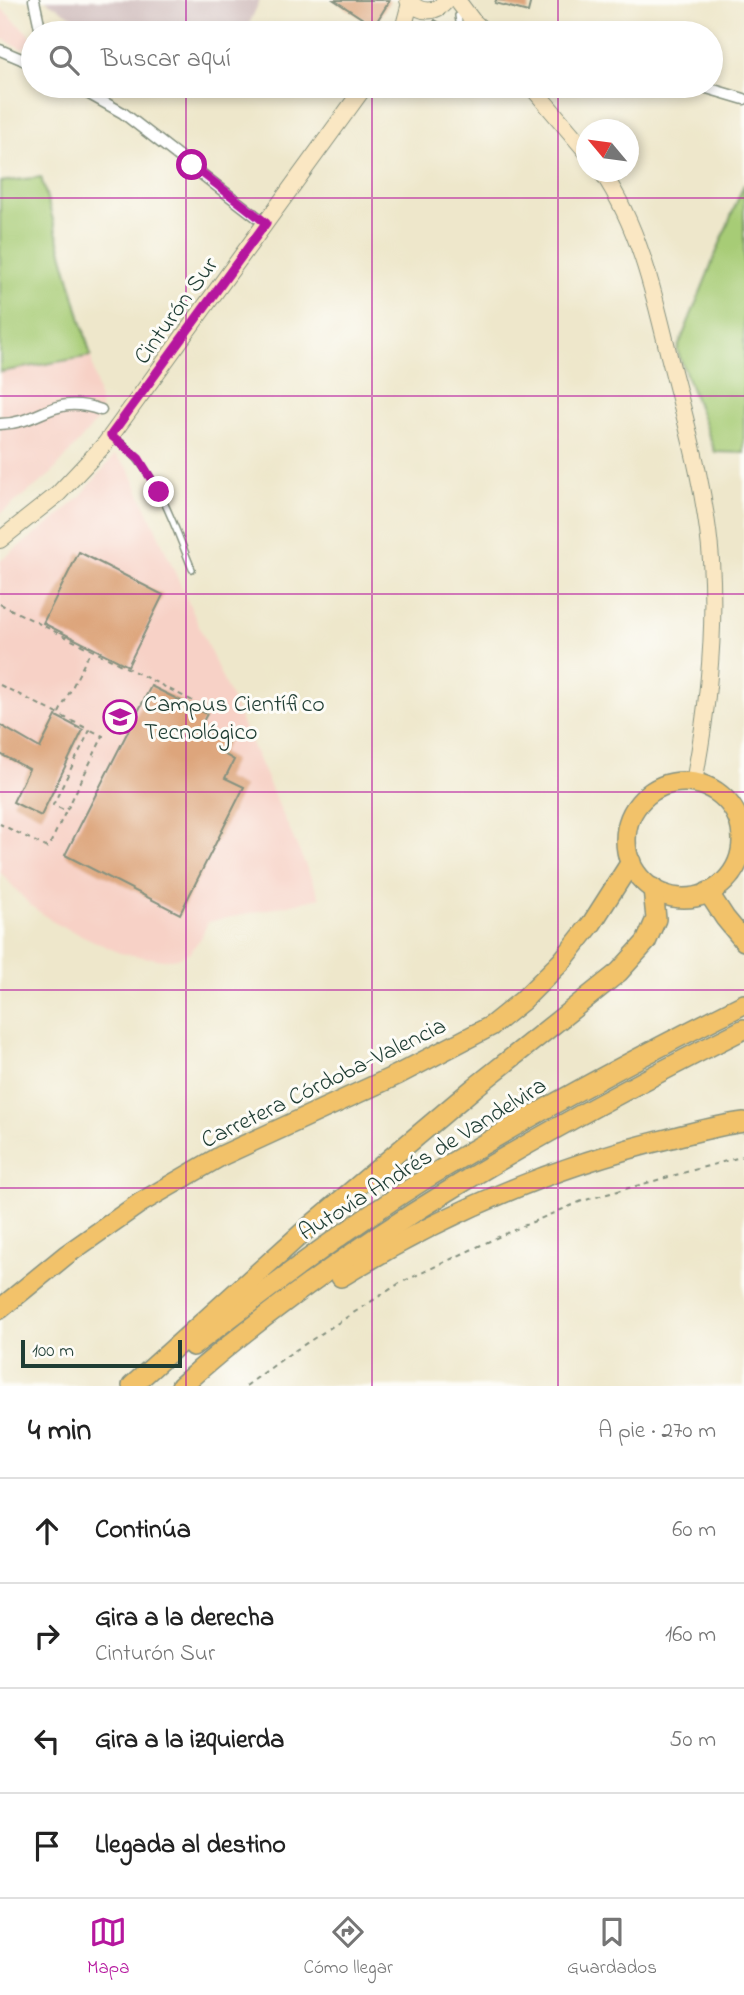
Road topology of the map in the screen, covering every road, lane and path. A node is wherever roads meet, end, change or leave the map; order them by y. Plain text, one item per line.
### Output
1 (34, 0) edge
2 (425, 5) edge
3 (38, 21) edge
4 (412, 21) edge
5 (472, 21) edge
6 (0, 50) edge
7 (21, 59) edge
8 (723, 93) edge
9 (96, 98) edge
10 (356, 98) edge
11 (541, 98) edge
12 (744, 99) edge
13 (576, 139) edge
14 (608, 182) edge
15 (266, 223) junction
16 (101, 410) dead end
17 (0, 424) edge
18 (111, 435) junction
19 (0, 540) edge
20 (192, 569) dead end
21 (0, 604) edge
22 (91, 651) junction
23 (0, 684) edge
24 (207, 708) dead end
25 (58, 714) junction
26 (90, 730) junction
27 (694, 782) junction
28 (66, 811) junction
29 (740, 814) edge
30 (0, 824) edge
31 (743, 847) edge
32 (631, 862) junction
33 (653, 888) junction
34 (708, 892) junction
35 (744, 941) edge
36 (744, 1004) edge
37 (744, 1028) edge
38 (744, 1122) edge
39 (744, 1156) edge
40 (0, 1309) edge
41 (235, 1342) junction
42 (132, 1386) edge
43 (148, 1386) edge
44 (181, 1386) edge
45 (246, 1386) edge

1 - 3 street
2 - 4 street
2 - 5 street
6 - 7 street
8 - 12 street
9 - 15 street
10 - 15 street, Cinturón Sur
11 - 13 street
14 - 27 street
15 - 18 street, Cinturón Sur
16 - 17 street
18 - 19 street, Cinturón Sur
18 - 20 lane
21 - 22 path
22 - 24 path
22 - 25 path
23 - 25 path
25 - 26 path
26 - 28 path
26 - 28 path
27 - 29 highway
27 - 32 highway
28 - 30 path
29 - 31 highway
31 - 34 highway
32 - 33 highway
32 - 40 highway, Carretera Córdoba-Valencia
33 - 34 highway
33 - 42 highway
34 - 35 highway
36 - 43 highway, Autovía Andrés de Vandelvira
37 - 41 highway, Autovía Andrés de Vandelvira
38 - 41 highway
39 - 45 path
41 - 44 highway, Autovía Andrés de Vandelvira

